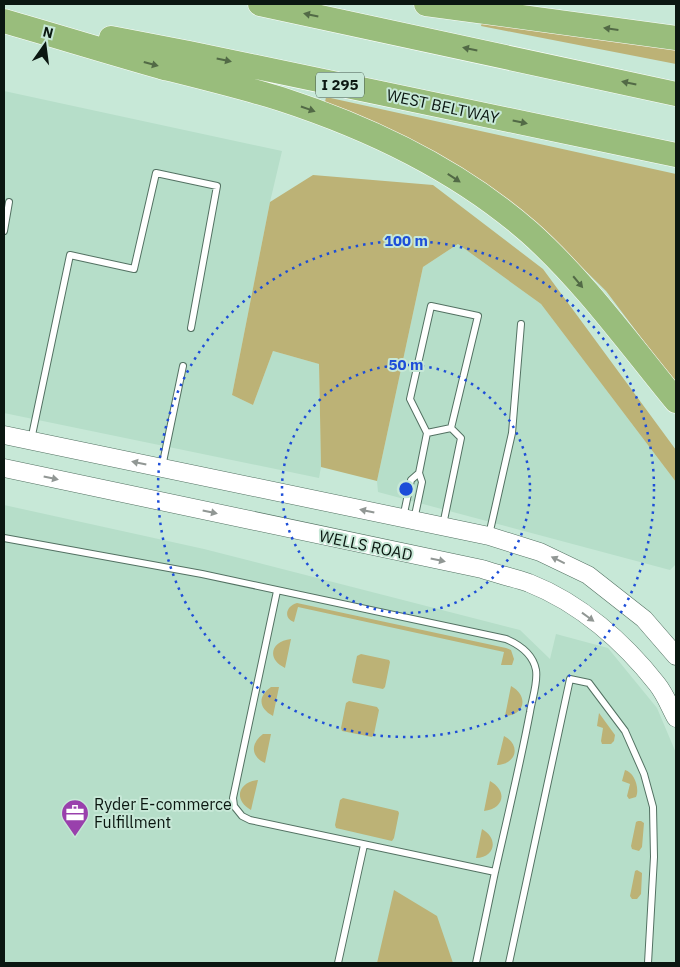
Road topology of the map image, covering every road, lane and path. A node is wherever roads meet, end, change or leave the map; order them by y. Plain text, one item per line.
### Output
1 (260, 4) edge
2 (426, 4) edge
3 (4, 20) edge
4 (676, 38) edge
5 (676, 94) edge
6 (676, 155) edge
7 (9, 202) dead end
8 (4, 230) edge
9 (521, 324) dead end
10 (191, 328) dead end
11 (183, 366) dead end
12 (676, 401) edge
13 (451, 428) junction
14 (427, 433) junction
15 (4, 435) edge
16 (31, 441) junction
17 (4, 468) edge
18 (161, 468) junction
19 (419, 473) junction
20 (408, 519) junction
21 (443, 526) junction
22 (489, 536) junction
23 (4, 538) edge
24 (277, 591) junction
25 (676, 656) edge
26 (676, 718) edge
27 (364, 845) junction
28 (496, 872) junction
29 (338, 963) edge
30 (476, 963) edge
31 (509, 963) edge
32 (648, 963) edge

5 -> 1 highway
4 -> 2 highway
3 -> 6 highway, WEST BELTWAY / I 295
3 -> 12 highway
7 - 8 lane
9 - 22 lane
10 - 16 lane
11 - 18 lane
13 - 14 lane
13 - 14 lane
13 - 21 lane
14 - 19 lane
15 - 16 main road, WELLS ROAD
18 -> 16 main road, WELLS ROAD
17 -> 26 main road, WELLS ROAD
20 -> 18 main road, WELLS ROAD
19 - 20 lane
19 - 20 lane
20 - 21 main road, WELLS ROAD
21 - 22 main road, WELLS ROAD
25 -> 22 main road, WELLS ROAD
23 - 24 lane
24 - 27 lane
24 - 28 lane
27 - 28 lane
27 - 29 lane
28 - 30 lane
31 - 32 lane

